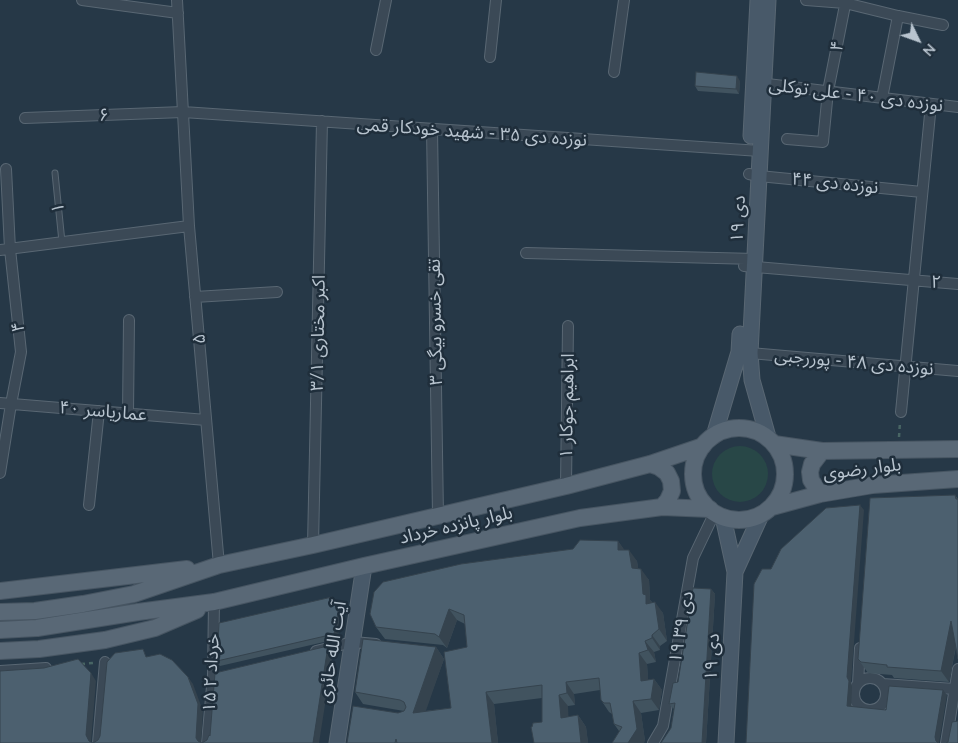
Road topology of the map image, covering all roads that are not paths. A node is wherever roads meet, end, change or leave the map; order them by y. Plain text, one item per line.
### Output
1 (82, 0) edge
2 (177, 0) edge
3 (386, 0) edge
4 (496, 0) edge
5 (624, 0) edge
6 (758, 0) edge
7 (768, 0) edge
8 (806, 0) edge
9 (846, 2) edge
10 (178, 13) junction
11 (898, 16) junction
12 (943, 25) dead end
13 (376, 50) dead end
14 (490, 58) dead end
15 (614, 72) dead end
16 (759, 83) junction
17 (828, 91) junction
18 (882, 98) junction
19 (932, 104) junction
20 (958, 107) edge
21 (183, 112) junction
22 (25, 118) dead end
23 (322, 122) junction
24 (432, 129) junction
25 (787, 139) dead end
26 (755, 151) junction
27 (6, 169) dead end
28 (55, 173) dead end
29 (754, 175) junction
30 (922, 192) junction
31 (189, 226) junction
32 (62, 242) junction
33 (5, 250) edge
34 (526, 252) dead end
35 (749, 262) junction
36 (914, 281) junction
37 (958, 284) edge
38 (276, 292) dead end
39 (195, 297) junction
40 (128, 320) dead end
41 (568, 326) dead end
42 (750, 353) junction
43 (905, 366) junction
44 (958, 371) edge
45 (5, 403) edge
46 (99, 411) junction
47 (901, 412) road end
48 (128, 413) junction
49 (206, 420) junction
50 (771, 440) junction
51 (708, 441) junction
52 (958, 450) edge
53 (822, 451) junction
54 (650, 464) junction
55 (0, 473) edge
56 (958, 479) edge
57 (566, 486) junction
58 (820, 494) junction
59 (89, 504) dead end
60 (662, 507) junction
61 (766, 511) junction
62 (716, 513) junction
63 (438, 516) junction
64 (313, 545) junction
65 (219, 565) junction
66 (364, 566) junction
67 (735, 572) junction
68 (0, 591) edge
69 (214, 602) junction
70 (0, 612) edge
71 (0, 630) edge
72 (862, 633) edge
73 (353, 642) junction
74 (383, 645) edge
75 (0, 651) edge
76 (306, 653) edge
77 (105, 662) edge
78 (46, 668) edge
79 (958, 669) edge
80 (0, 671) edge
81 (858, 683) junction
82 (883, 684) junction
83 (954, 689) junction
84 (955, 708) edge
85 (98, 743) edge
86 (207, 743) edge
87 (338, 743) edge
88 (653, 743) edge
89 (726, 743) edge
90 (946, 743) edge

1 - 10 street
2 - 10 street, ۵
3 - 13 street
4 - 14 street
5 - 15 street
6 - 16 main road, ۱۹ دی
7 - 16 main road, ۱۹ دی
8 - 9 street
9 - 11 street
9 - 17 street, ۴
10 - 21 street, ۵
11 - 12 street
11 - 18 street
16 - 17 street, نوزده دی ۴۰ - علی توکلی
16 - 26 main road, ۱۹ دی
17 - 18 street, نوزده دی ۴۰ - علی توکلی
17 - 25 street, ۴
18 - 19 street, نوزده دی ۴۰ - علی توکلی
19 - 20 street, نوزده دی ۴۰ - علی توکلی
19 - 30 street
21 - 22 street, ۶
21 - 23 street, نوزده دی ۳۵ - شهید خودکار قمی
21 - 31 street, ۵
23 - 24 street, نوزده دی ۳۵ - شهید خودکار قمی
23 - 64 street, ۳/۱ اکبر مختاری
24 - 26 street, نوزده دی ۳۵ - شهید خودکار قمی
24 - 63 street, ۳ تقی خسرو بیگی
26 - 29 main road, ۱۹ دی
27 - 33 street, ۴
28 - 32 lane, ۱
29 - 30 street, نوزده دی ۴۴
29 - 35 main road, ۱۹ دی
30 - 36 street
31 - 32 street
31 - 39 street, ۵
32 - 33 street
33 - 45 street, ۴
34 - 35 street, ۲
35 - 36 street, ۲
35 - 42 main road, ۱۹ دی
35 - 51 main road, ۱۹ دی
36 - 37 street, ۲
36 - 43 street
38 - 39 street
39 - 49 street, ۵
40 - 48 street
41 - 57 street, ۱ ابراهیم جوکار
42 - 43 street, نوزده دی ۴۸ - پوررجبی
42 - 50 main road, ۱۹ دی
43 - 44 street, نوزده دی ۴۸ - پوررجبی
43 - 47 street
45 - 46 street, عماریاسر ۴۰
45 - 55 street
46 - 48 street, عماریاسر ۴۰
46 - 59 street
48 - 49 street, عماریاسر ۴۰
49 - 65 street, ۵
50 - 51 main road
50 - 53 main road, بلوار رضوی
50 - 61 main road
51 - 54 main road, بلوار پانزده خرداد
51 - 62 main road
52 - 53 main road, بلوار رضوی
53 - 58 main road
54 - 57 main road, بلوار پانزده خرداد
54 - 60 main road
56 - 58 main road, بلوار رضوی
57 - 63 main road, بلوار پانزده خرداد
58 - 61 main road, بلوار رضوی
60 - 62 main road, بلوار پانزده خرداد
60 - 66 main road, بلوار پانزده خرداد
61 - 62 main road
61 - 67 main road
62 - 67 main road
62 - 88 street, ۱۹ دی ۳۹
63 - 64 main road, بلوار پانزده خرداد
64 - 65 main road, بلوار پانزده خرداد
65 - 68 main road, بلوار پانزده خرداد
65 - 70 main road, بلوار پانزده خرداد
66 - 69 main road, بلوار پانزده خرداد
66 - 73 main road, آیت الله حائری
67 - 89 main road, ۱۹ دی
69 - 71 main road, بلوار پانزده خرداد
69 - 75 main road, بلوار پانزده خرداد
69 - 86 street, ۱۵ خرداد ۲
72 - 81 street
73 - 74 street
73 - 76 street
73 - 87 main road, آیت الله حائری
77 - 85 street
78 - 80 street
79 - 83 street
81 - 82 street
81 - 82 street
82 - 83 street
83 - 84 street
84 - 90 street

